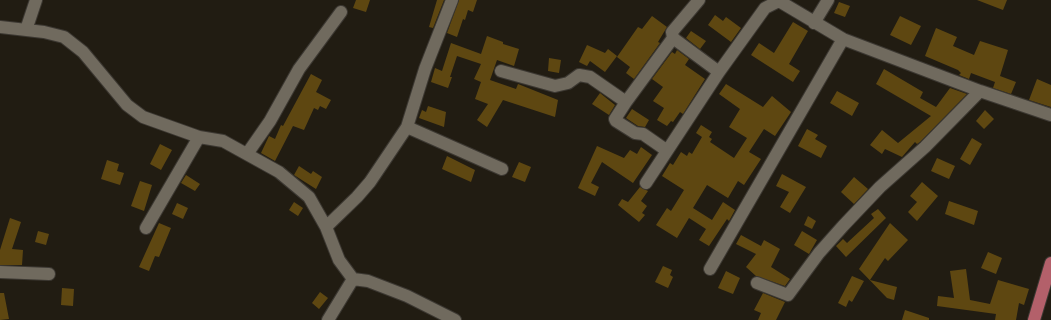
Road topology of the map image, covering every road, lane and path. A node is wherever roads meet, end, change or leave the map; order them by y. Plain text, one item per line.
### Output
1 (36, 0) edge
2 (452, 0) edge
3 (699, 0) edge
4 (828, 0) edge
5 (778, 1) edge
6 (341, 12) dead end
7 (814, 23) junction
8 (0, 27) edge
9 (26, 30) junction
10 (673, 38) junction
11 (843, 39) junction
12 (501, 71) dead end
13 (719, 72) junction
14 (980, 91) junction
15 (626, 102) junction
16 (1051, 115) edge
17 (408, 127) junction
18 (200, 137) junction
19 (666, 150) junction
20 (247, 154) junction
21 (502, 169) dead end
22 (646, 183) dead end
23 (326, 227) junction
24 (146, 228) dead end
25 (710, 269) dead end
26 (1050, 269) edge
27 (0, 272) edge
28 (49, 274) dead end
29 (353, 279) junction
30 (757, 283) dead end
31 (328, 320) edge
32 (455, 320) edge
33 (1034, 320) edge

1 - 9 street
2 - 17 street
3 - 10 street
4 - 7 street
5 - 7 street
5 - 13 street
6 - 20 street
7 - 11 street
8 - 9 street
9 - 18 street
10 - 13 street
10 - 15 street
11 - 14 street
11 - 25 street
12 - 15 street
13 - 19 street
14 - 16 street
14 - 30 street
15 - 19 street
17 - 21 street
17 - 23 street
18 - 20 street
18 - 24 street
19 - 22 street
20 - 23 street
23 - 29 street
26 - 33 main road
27 - 28 street
29 - 31 street
29 - 32 street

